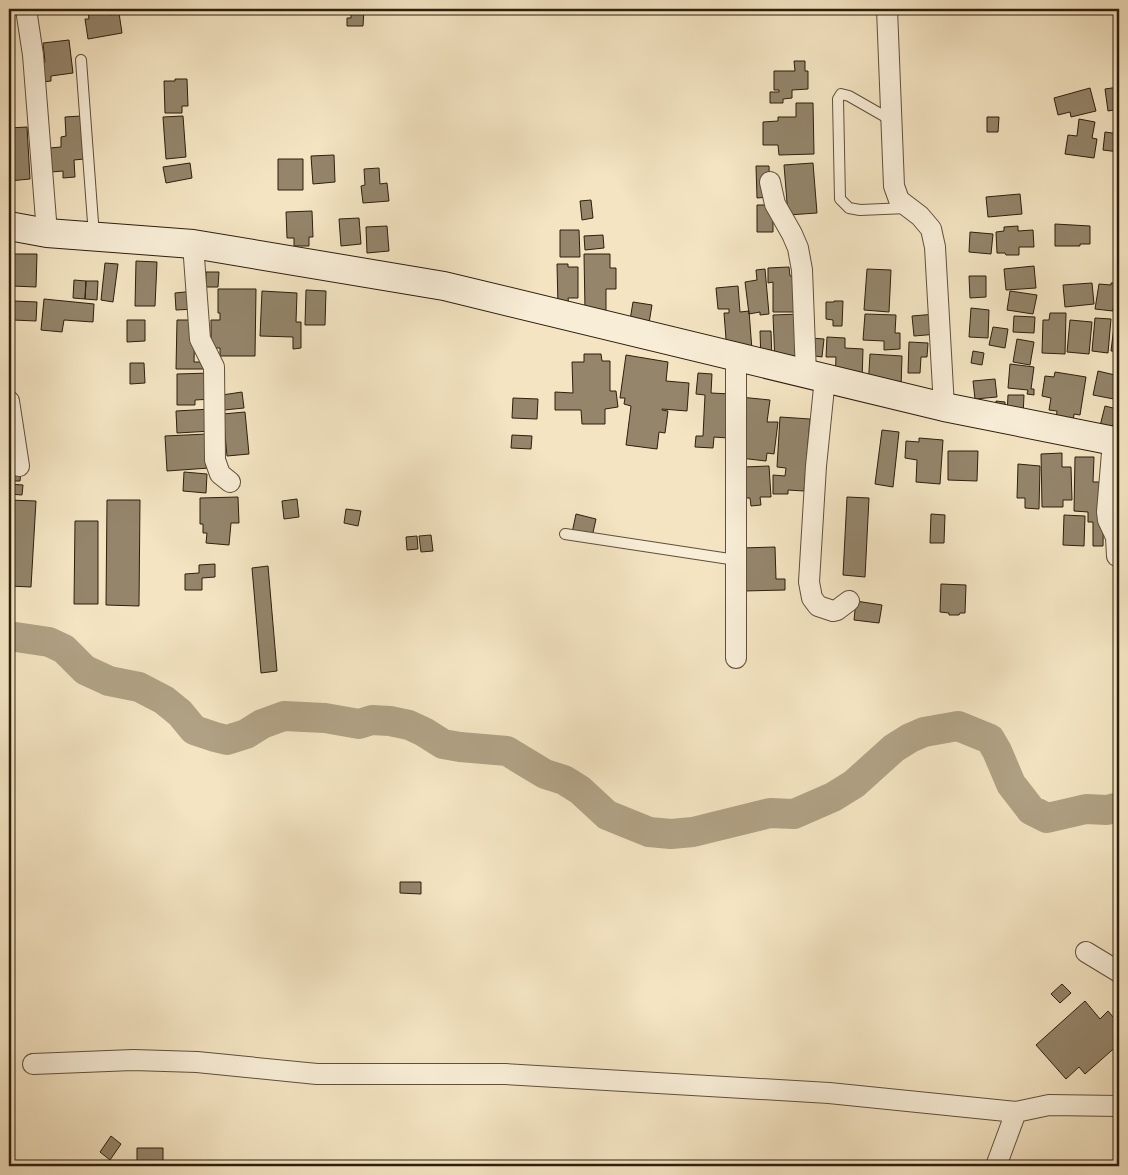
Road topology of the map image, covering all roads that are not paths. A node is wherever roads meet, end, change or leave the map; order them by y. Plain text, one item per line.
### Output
1 (26, 9) edge
2 (887, 9) edge
3 (81, 60) dead end
4 (891, 120) junction
5 (770, 182) dead end
6 (910, 208) junction
7 (9, 226) edge
8 (47, 233) junction
9 (94, 238) junction
10 (192, 244) junction
11 (736, 357) junction
12 (815, 376) junction
13 (9, 401) edge
14 (944, 407) junction
15 (1116, 442) edge
16 (19, 466) dead end
17 (230, 482) dead end
18 (565, 534) dead end
19 (1117, 556) dead end
20 (736, 560) junction
21 (848, 601) dead end
22 (736, 658) dead end
23 (1086, 952) dead end
24 (1119, 972) edge
25 (33, 1064) dead end
26 (1119, 1106) edge
27 (1016, 1112) junction
28 (996, 1166) edge

1 - 8 street
2 - 4 street
3 - 9 lane
4 - 6 street
4 - 6 lane
5 - 12 street
6 - 14 street
7 - 8 street
8 - 9 street
9 - 10 street
10 - 11 street
10 - 17 street
11 - 12 street
11 - 20 street
12 - 14 street
12 - 21 street
13 - 16 street
14 - 15 street
15 - 19 street
18 - 20 lane
20 - 22 street
23 - 24 street
25 - 27 street
26 - 27 street
27 - 28 street

